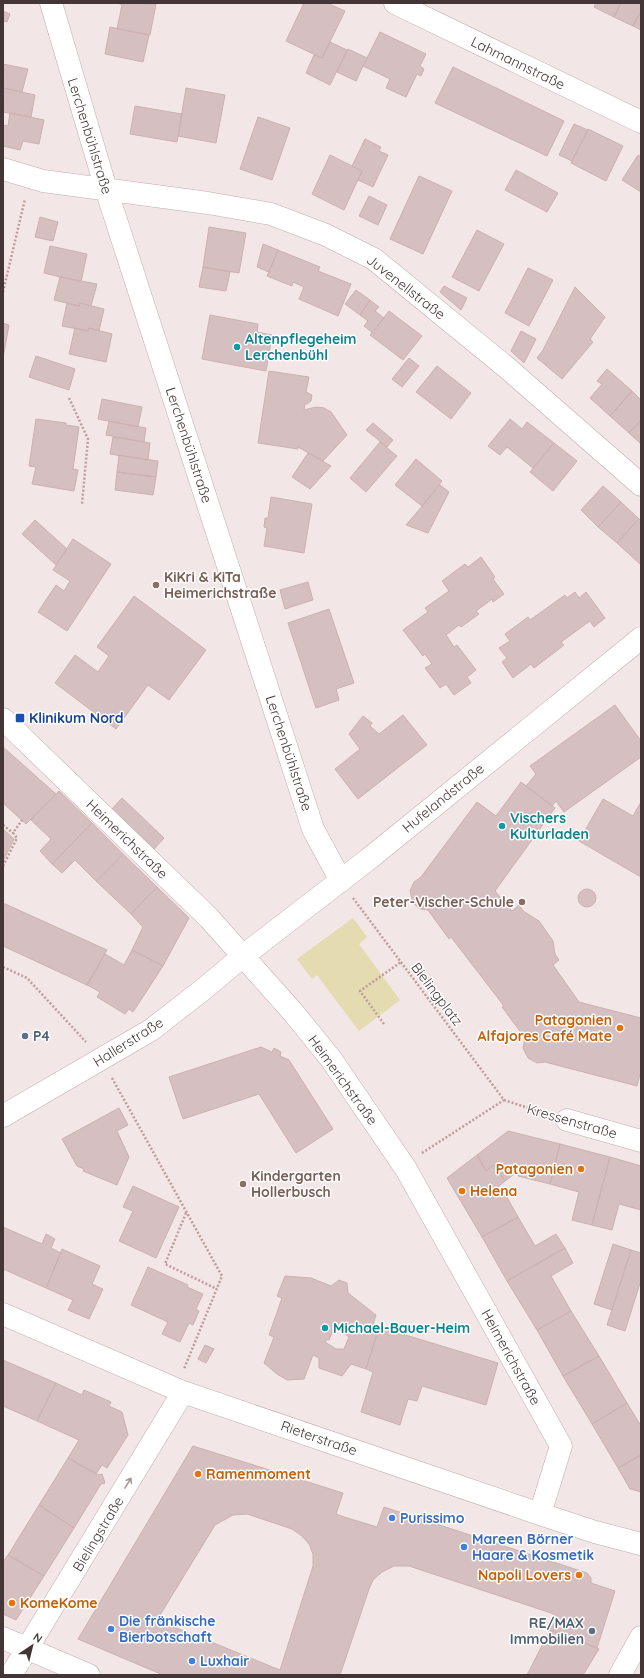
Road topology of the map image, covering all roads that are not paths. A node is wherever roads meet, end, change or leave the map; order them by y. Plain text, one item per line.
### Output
1 (51, 3) edge
2 (395, 3) edge
3 (641, 122) edge
4 (3, 169) edge
5 (106, 189) junction
6 (641, 485) edge
7 (641, 638) edge
8 (3, 719) edge
9 (341, 881) junction
10 (243, 956) junction
11 (3, 1116) edge
12 (567, 1120) road end
13 (641, 1141) edge
14 (3, 1314) edge
15 (180, 1390) junction
16 (540, 1514) junction
17 (641, 1544) edge
18 (641, 1637) edge
19 (3, 1638) edge
20 (28, 1648) junction
21 (11, 1675) edge
22 (89, 1675) edge
23 (620, 1675) edge

1 - 5 street, Lerchenbühlstraße
2 - 3 street, Lahmannstraße
4 - 5 street, Juvenellstraße
5 - 6 street, Juvenellstraße
5 - 9 street, Lerchenbühlstraße
7 - 9 street, Hufelandstraße
8 - 10 street, Heimerichstraße
9 - 10 street, Hufelandstraße
10 - 11 street, Hallerstraße
10 - 16 street, Heimerichstraße
12 - 13 street, Kressenstraße
14 - 15 street, Rieterstraße
15 - 16 street, Rieterstraße
20 -> 15 street, Bielingstraße
16 - 17 street, Rieterstraße
18 - 23 street
19 - 20 street
20 - 21 street, Bielingstraße
20 - 22 street

